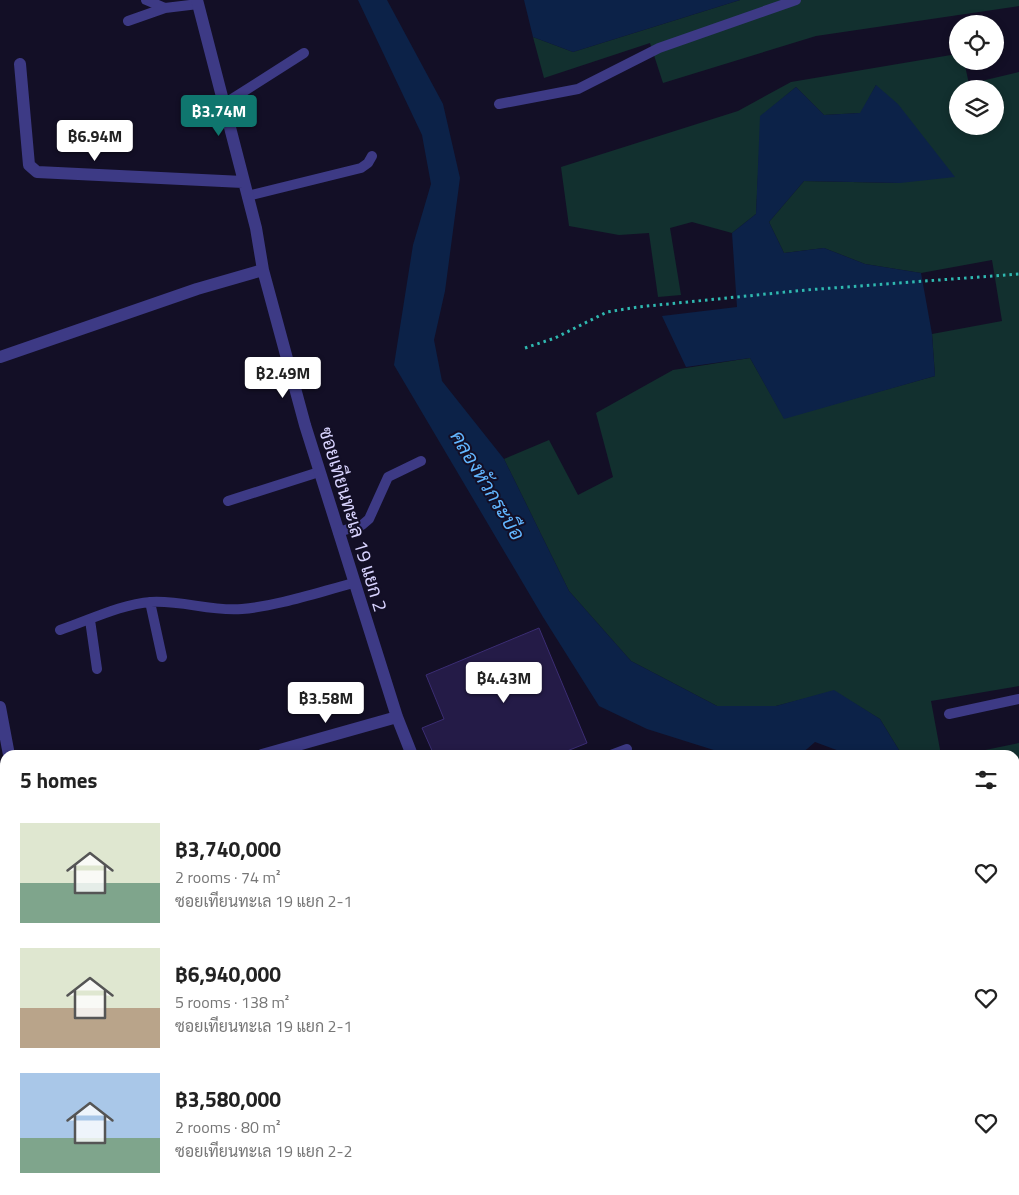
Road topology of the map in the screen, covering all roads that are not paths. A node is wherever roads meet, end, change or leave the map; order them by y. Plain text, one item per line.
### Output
1 (146, 0) edge
2 (796, 0) edge
3 (198, 2) edge
4 (165, 8) junction
5 (128, 20) dead end
6 (304, 53) dead end
7 (20, 64) dead end
8 (224, 104) junction
9 (499, 104) dead end
10 (372, 156) dead end
11 (243, 182) junction
12 (247, 196) junction
13 (263, 270) junction
14 (0, 357) edge
15 (421, 461) dead end
16 (319, 472) junction
17 (228, 501) dead end
18 (338, 532) junction
19 (354, 583) junction
20 (150, 602) junction
21 (90, 620) junction
22 (60, 630) dead end
23 (162, 658) dead end
24 (97, 669) dead end
25 (1019, 699) edge
26 (0, 707) edge
27 (949, 714) dead end
28 (397, 717) junction
29 (8, 750) edge
30 (280, 750) edge
31 (410, 750) edge

1 - 4 lane
2 - 9 lane
3 - 4 lane
3 - 8 street, ซอยเทียนทะเล 19 แยก 2
4 - 5 lane
6 - 8 lane
7 - 11 street
8 - 11 street, ซอยเทียนทะเล 19 แยก 2
10 - 12 lane
11 - 12 street, ซอยเทียนทะเล 19 แยก 2
12 - 13 street, ซอยเทียนทะเล 19 แยก 2
13 - 14 street
13 - 16 street, ซอยเทียนทะเล 19 แยก 2
15 - 18 lane
16 - 17 lane
16 - 18 street, ซอยเทียนทะเล 19 แยก 2
18 - 19 street, ซอยเทียนทะเล 19 แยก 2
19 - 20 lane
19 - 28 street, ซอยเทียนทะเล 19 แยก 2
20 - 21 lane
20 - 23 lane
21 - 22 lane
21 - 24 lane
25 - 27 lane
26 - 29 street
28 - 30 street
28 - 31 street, ซอยเทียนทะเล 19 แยก 2

